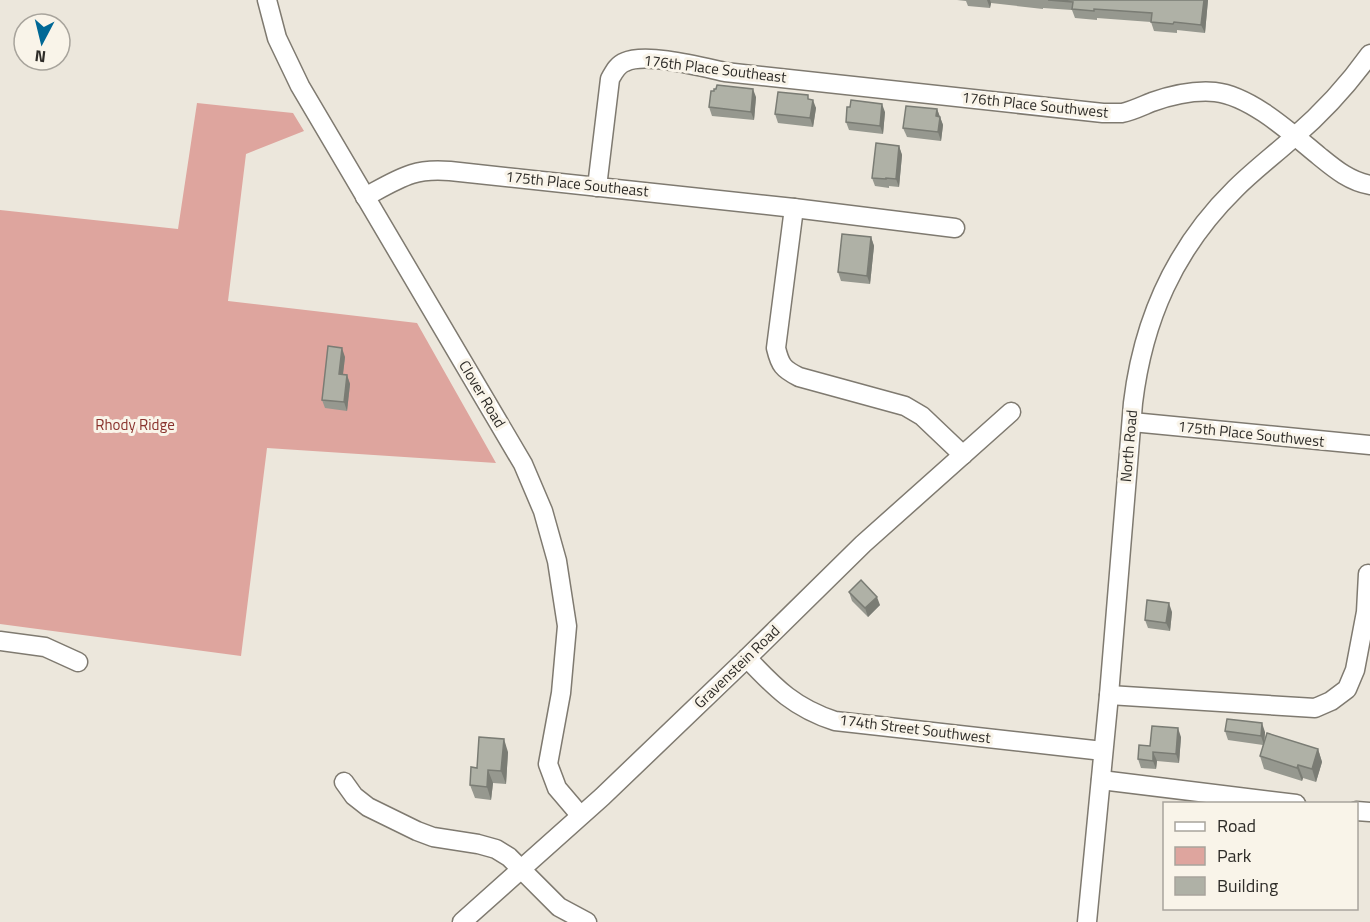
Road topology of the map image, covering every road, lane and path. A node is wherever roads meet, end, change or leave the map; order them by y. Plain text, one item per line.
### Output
1 (267, 0) edge
2 (1370, 54) edge
3 (813, 81) joint
4 (1295, 137) junction
5 (1370, 185) edge
6 (597, 187) junction
7 (365, 197) junction
8 (794, 208) junction
9 (955, 228) dead end
10 (1011, 412) dead end
11 (1132, 422) junction
12 (1370, 446) edge
13 (963, 455) junction
14 (1368, 574) dead end
15 (0, 641) edge
16 (747, 658) junction
17 (78, 662) dead end
18 (1109, 695) junction
19 (1103, 751) junction
20 (1101, 780) junction
21 (344, 782) dead end
22 (1280, 802) edge
23 (580, 816) junction
24 (520, 869) junction
25 (462, 922) edge
26 (587, 922) edge
27 (1087, 922) edge

1 - 7 street, Clover Road
2 - 4 street, North Road
3 - 4 street, 176th Place Southwest
3 - 6 street, 176th Place Southeast
4 - 5 street, 176th Place Southwest
4 - 11 street, North Road
6 - 7 street, 175th Place Southeast
6 - 8 street, 175th Place Southeast
7 - 23 street, Clover Road
8 - 9 street
8 - 13 street
10 - 13 street, Gravenstein Road
11 - 12 street, 175th Place Southwest
11 - 18 street, North Road
13 - 16 street, Gravenstein Road
14 - 18 street
15 - 17 street
16 - 19 street, 174th Street Southwest
16 - 23 street, Gravenstein Road
18 - 19 street, North Road
19 - 20 street, North Road
20 - 22 street
20 - 27 street, North Road
21 - 24 street
23 - 24 street, Gravenstein Road
24 - 25 street, Gravenstein Road
24 - 26 street

